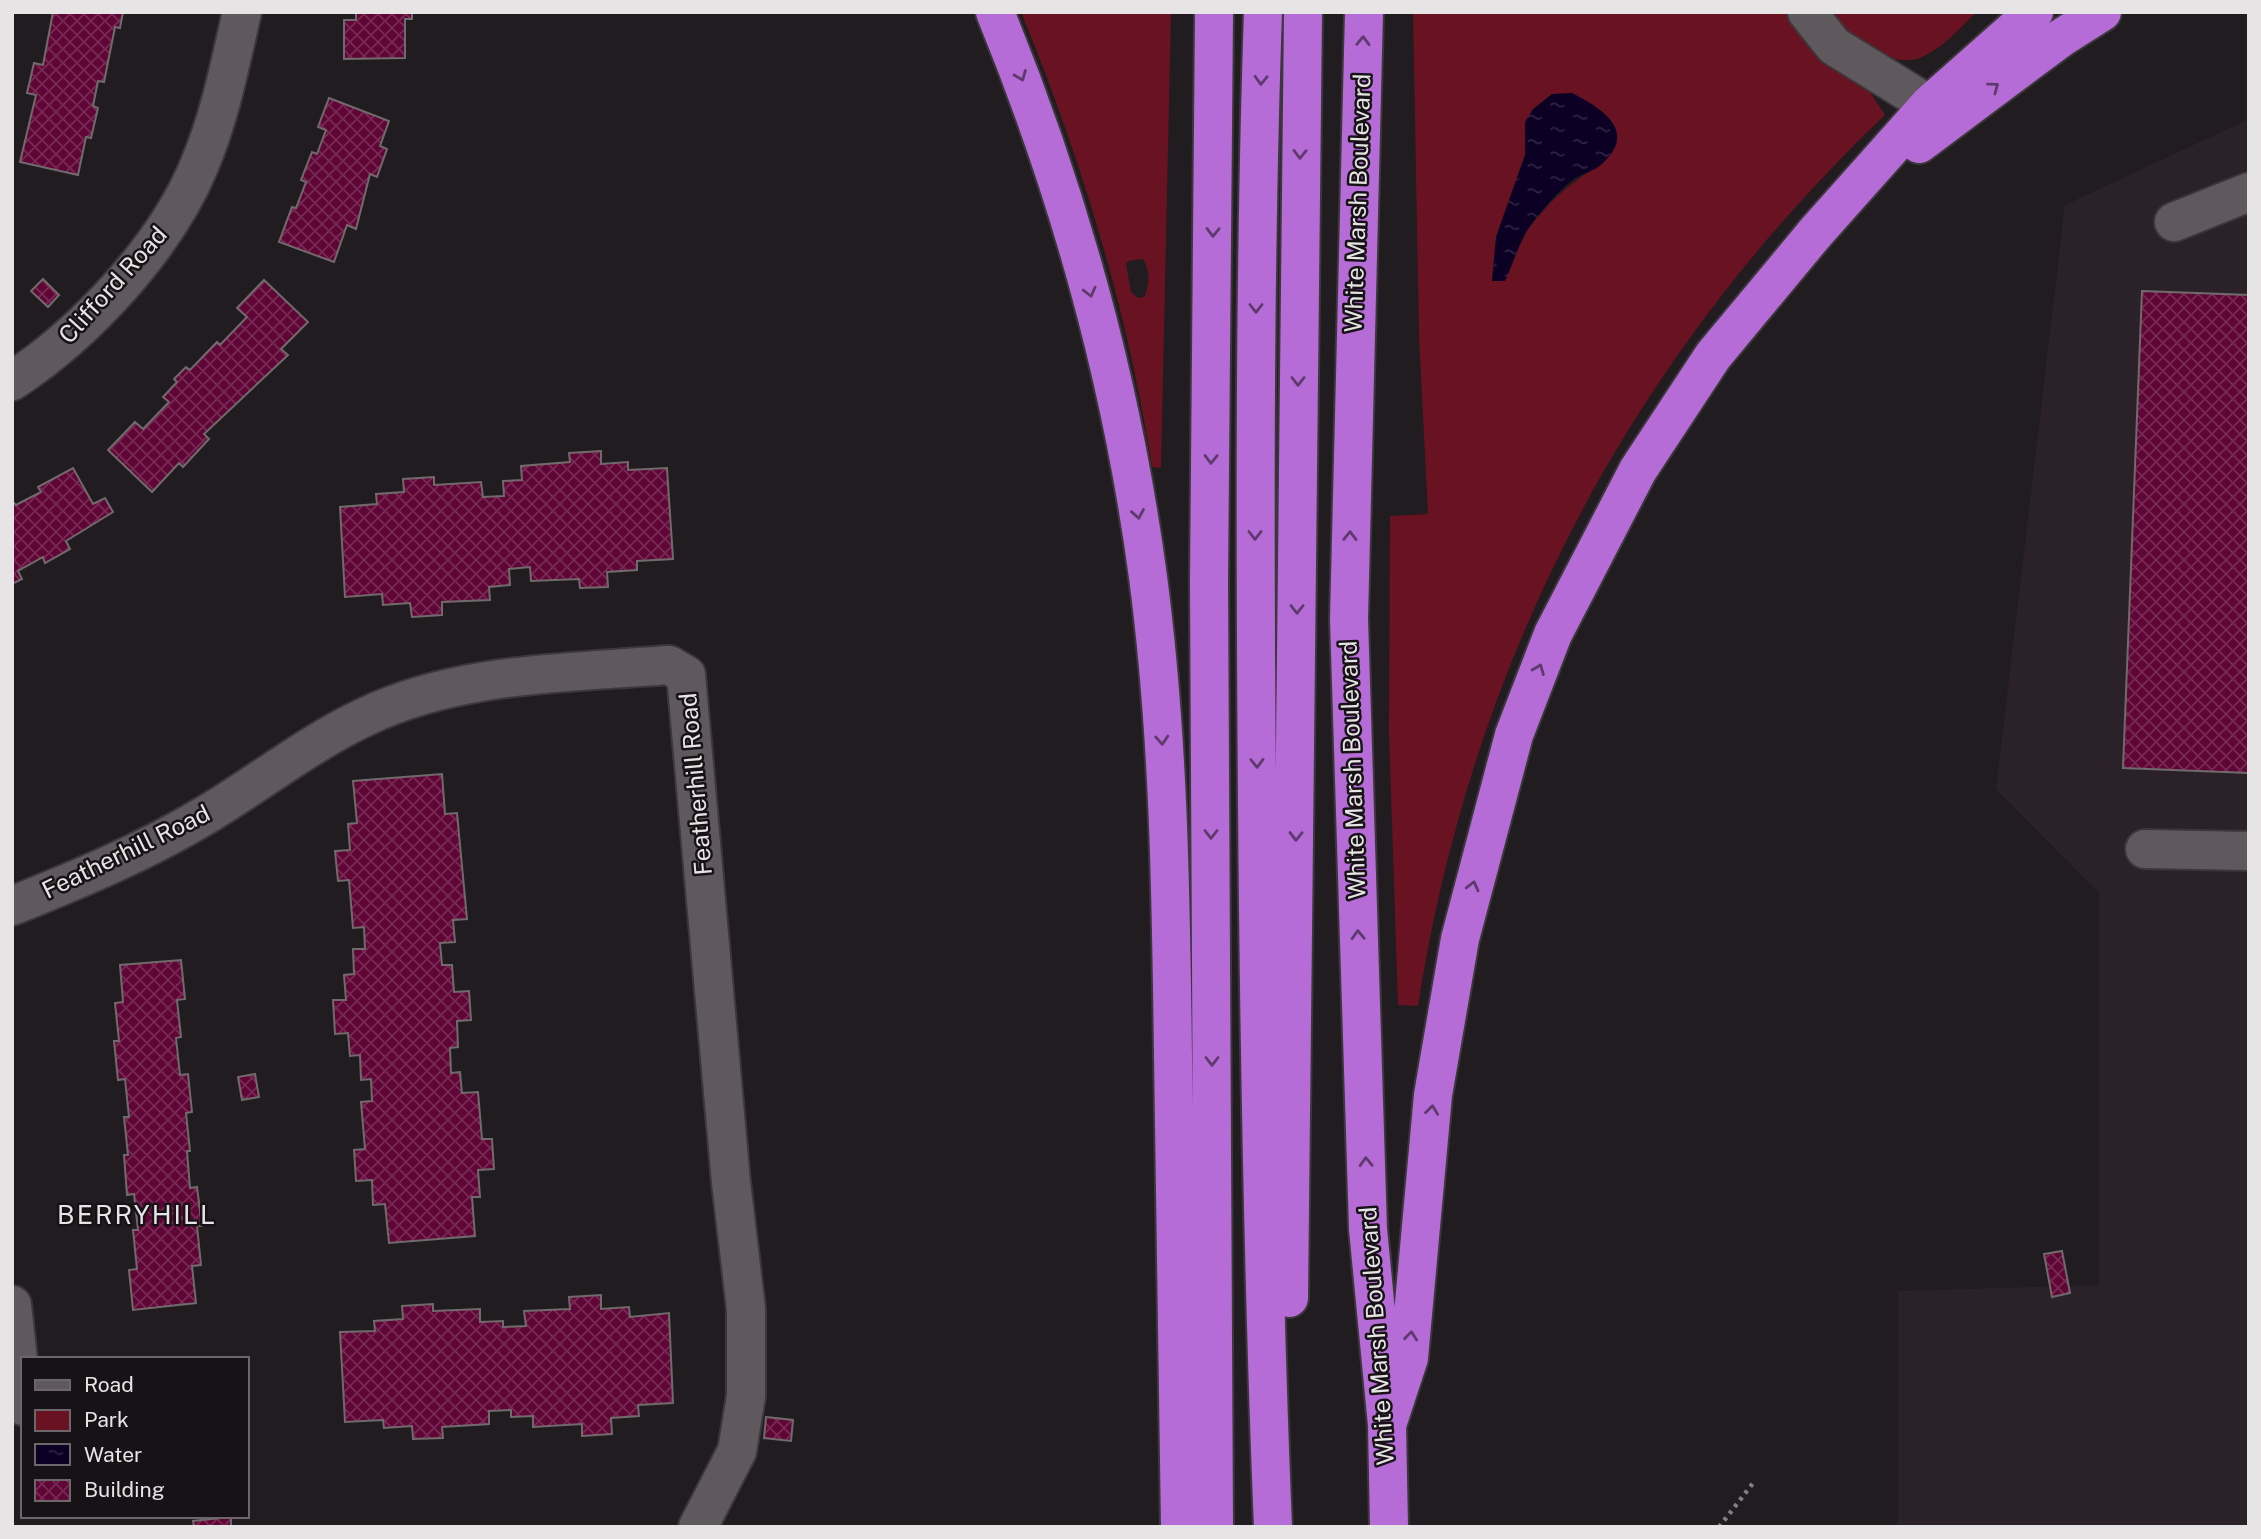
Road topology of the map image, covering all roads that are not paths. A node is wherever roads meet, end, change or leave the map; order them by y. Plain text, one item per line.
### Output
1 (242, 12) edge
2 (995, 12) edge
3 (1214, 12) edge
4 (1263, 12) edge
5 (1303, 12) edge
6 (1364, 12) edge
7 (1807, 12) edge
8 (2034, 12) edge
9 (2102, 12) edge
10 (1941, 112) junction
11 (2249, 191) edge
12 (2174, 222) dead end
13 (12, 381) edge
14 (2145, 849) dead end
15 (2249, 852) edge
16 (12, 906) edge
17 (12, 1305) edge
18 (21, 1406) edge
19 (1387, 1425) junction
20 (698, 1527) edge
21 (1180, 1527) edge
22 (1214, 1527) edge
23 (1273, 1527) edge
24 (1282, 1527) edge
25 (1388, 1527) edge

1 - 13 street, Clifford Road
2 -> 21 highway
3 -> 22 highway
4 -> 23 highway
5 -> 24 highway
19 -> 6 highway, White Marsh Boulevard
7 - 10 street
8 - 10 highway
10 -> 9 highway
19 -> 10 highway
11 - 12 street
14 - 15 street
16 - 20 street, Featherhill Road
17 - 18 street
19 - 25 highway, White Marsh Boulevard

